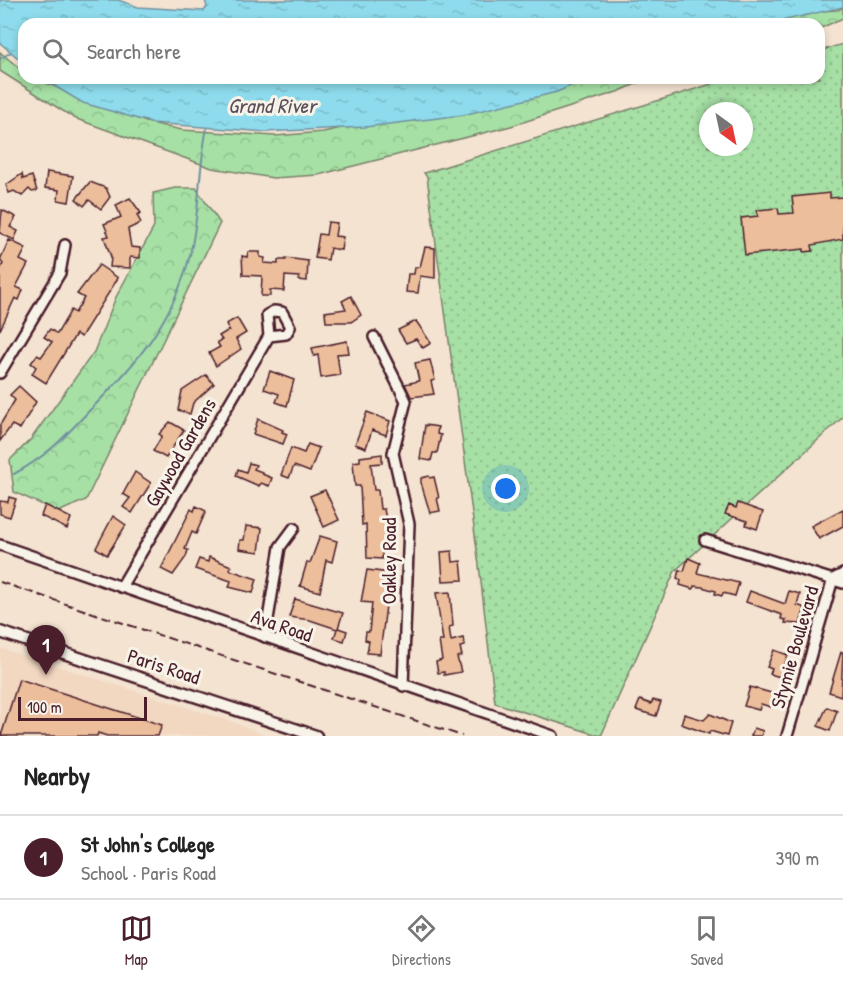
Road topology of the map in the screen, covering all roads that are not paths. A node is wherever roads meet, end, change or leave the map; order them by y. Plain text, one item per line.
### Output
1 (64, 245) dead end
2 (269, 336) dead end
3 (374, 337) dead end
4 (0, 373) edge
5 (294, 528) dead end
6 (705, 540) dead end
7 (0, 545) edge
8 (843, 574) edge
9 (833, 579) junction
10 (843, 583) edge
11 (121, 587) junction
12 (0, 632) edge
13 (265, 637) junction
14 (403, 686) junction
15 (316, 736) edge
16 (553, 736) edge
17 (787, 736) edge

1 - 4 street
2 - 11 street, Gaywood Gardens
3 - 14 street, Oakley Road
5 - 13 street
6 - 9 street
7 - 11 street, Ava Road
8 - 9 street, Stymie Boulevard
9 - 10 street
9 - 17 street, Stymie Boulevard
11 - 13 street, Ava Road
12 - 15 main road, Paris Road
13 - 14 street, Ava Road
14 - 16 street, Ava Road

